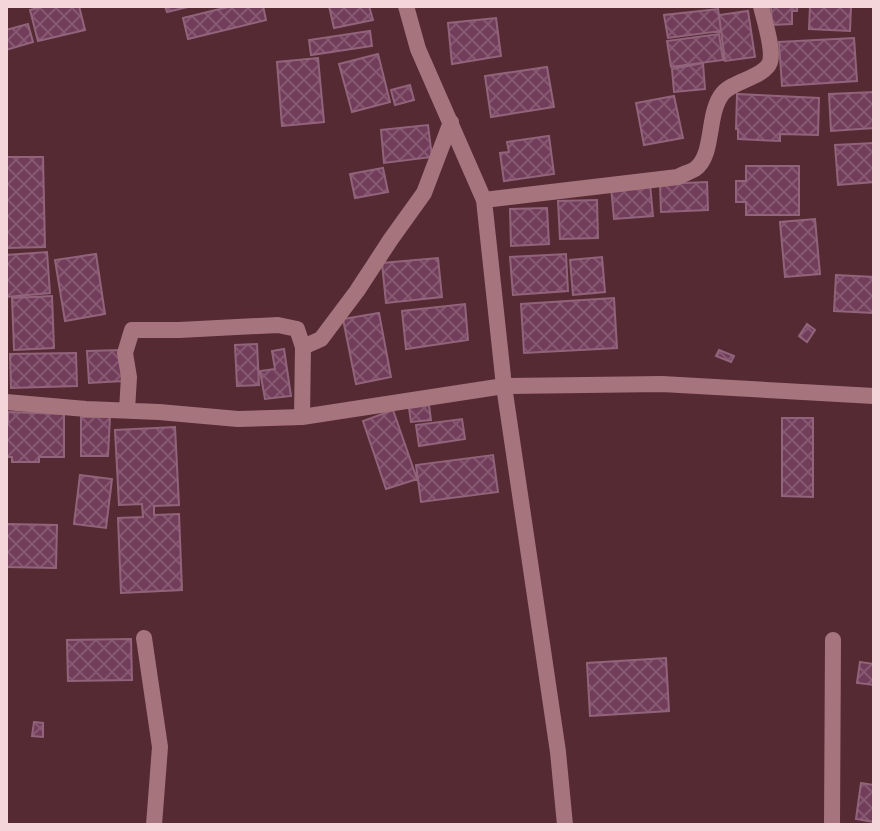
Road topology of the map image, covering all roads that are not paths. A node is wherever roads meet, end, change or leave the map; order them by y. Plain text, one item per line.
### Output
1 (406, 6) edge
2 (761, 6) edge
3 (451, 122) junction
4 (484, 200) junction
5 (303, 347) junction
6 (504, 386) junction
7 (874, 396) edge
8 (6, 402) edge
9 (127, 410) junction
10 (302, 417) junction
11 (144, 638) dead end
12 (833, 640) dead end
13 (154, 825) edge
14 (565, 825) edge
15 (832, 825) edge

1 - 3 street
2 - 4 street
3 - 4 street
3 - 5 street
4 - 6 street
5 - 9 street
5 - 10 street
6 - 7 street
6 - 10 street
6 - 14 street
8 - 9 street
9 - 10 street
11 - 13 street
12 - 15 street

